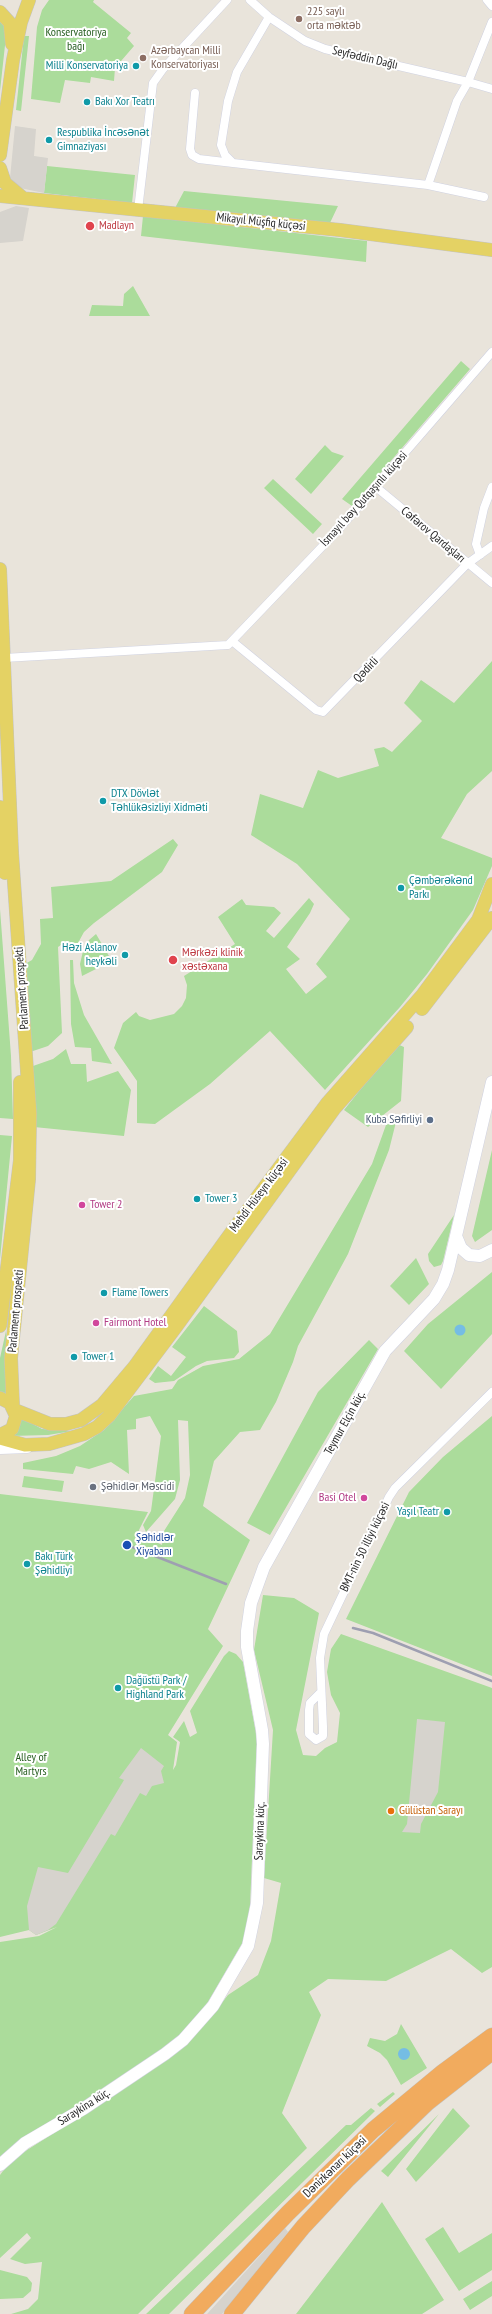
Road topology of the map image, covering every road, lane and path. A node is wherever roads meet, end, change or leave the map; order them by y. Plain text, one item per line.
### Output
1 (29, 0) edge
2 (227, 0) edge
3 (250, 0) edge
4 (487, 0) edge
5 (492, 6) edge
6 (1, 13) edge
7 (268, 17) junction
8 (492, 22) edge
9 (13, 60) junction
10 (468, 82) junction
11 (492, 89) edge
12 (195, 93) dead end
13 (1, 141) edge
14 (0, 155) edge
15 (233, 163) junction
16 (0, 168) edge
17 (428, 185) junction
18 (0, 196) edge
19 (484, 197) dead end
20 (29, 200) junction
21 (0, 207) edge
22 (138, 210) junction
23 (492, 250) edge
24 (492, 352) edge
25 (376, 487) junction
26 (492, 487) edge
27 (492, 546) edge
28 (480, 555) junction
29 (467, 564) junction
30 (0, 569) edge
31 (492, 583) edge
32 (232, 641) junction
33 (4, 658) junction
34 (0, 807) edge
35 (492, 884) edge
36 (492, 902) edge
37 (486, 917) edge
38 (492, 927) edge
39 (477, 938) junction
40 (492, 1082) edge
41 (456, 1236) junction
42 (492, 1250) edge
43 (0, 1326) edge
44 (492, 1392) edge
45 (0, 1398) edge
46 (14, 1408) junction
47 (2, 1438) edge
48 (248, 1656) joint
49 (322, 1692) junction
50 (492, 2036) edge
51 (492, 2052) edge
52 (0, 2165) edge
53 (192, 2314) edge
54 (232, 2314) edge

1 - 9 main road
2 - 22 street
3 - 7 street, Seyfəddin Dağlı
4 - 5 street
6 - 9 main road
7 - 10 street, Seyfəddin Dağlı
7 - 15 street
8 - 10 street
9 - 13 main road
10 - 11 street, Seyfəddin Dağlı
10 - 17 street
12 - 15 street
13 - 14 main road
15 - 17 street
16 - 20 main road
17 - 19 street
18 - 20 main road
20 - 21 main road
20 - 22 main road, Mikayıl Müşfiq küçəsi
22 - 23 main road, Mikayıl Müşfiq küçəsi
24 - 25 street, İsmayıl bəy Qutqaşınlı küçəsi
25 - 29 street, Cəfərov Qardaşları
25 - 32 street, İsmayıl bəy Qutqaşınlı küçəsi
26 - 28 street
27 - 28 street, Qədirli
28 - 29 street, Qədirli
29 - 31 street, Cəfərov Qardaşları
29 - 32 street, Qədirli
30 - 33 main road, Parlament prospekti
32 - 33 street
33 - 46 main road, Parlament prospekti
34 - 43 main road, Parlament prospekti
35 - 37 main road
36 - 37 street
37 - 39 main road
37 - 46 main road, Mehdi Hüseyn küçəsi
38 - 39 main road
39 - 47 main road, Mehdi Hüseyn küçəsi
40 - 41 street
41 - 42 street
41 - 48 street, Teymur Elçin küç.
44 - 49 street, BMT-nin 50 illiyi küçəsi
45 - 46 main road, Mehdi Hüseyn küçəsi
46 - 47 main road, Parlament prospekti
48 - 52 street, Saraykina küç.
49 - 49 street, BMT-nin 50 illiyi küçəsi
50 - 53 highway, Dənizkənarı küçəsi
51 - 54 highway, Dənizkənarı küçəsi

